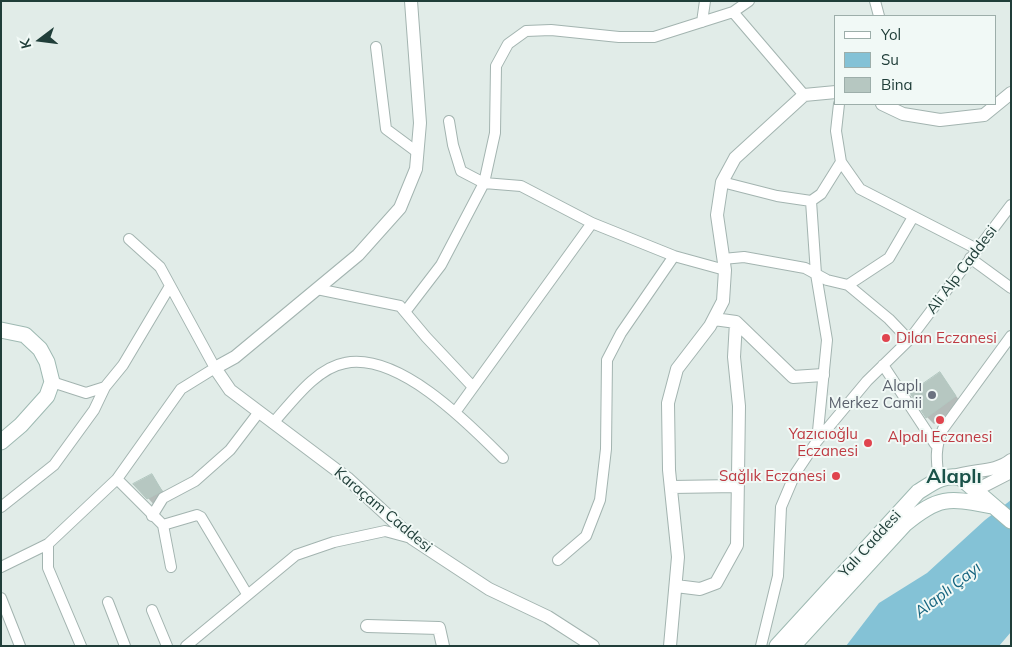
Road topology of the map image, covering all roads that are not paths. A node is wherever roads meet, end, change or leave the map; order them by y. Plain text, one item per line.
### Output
1 (411, 1) edge
2 (705, 1) edge
3 (749, 1) edge
4 (875, 1) edge
5 (733, 12) junction
6 (879, 15) edge
7 (702, 22) junction
8 (376, 47) dead end
9 (834, 92) edge
10 (1011, 93) edge
11 (804, 94) junction
12 (997, 104) edge
13 (839, 105) edge
14 (996, 105) edge
15 (889, 106) edge
16 (449, 121) dead end
17 (417, 152) junction
18 (841, 162) junction
19 (722, 182) junction
20 (484, 183) junction
21 (812, 202) junction
22 (1011, 205) edge
23 (913, 217) junction
24 (592, 223) junction
25 (129, 239) dead end
26 (977, 249) junction
27 (674, 256) junction
28 (970, 258) junction
29 (724, 264) junction
30 (816, 274) junction
31 (848, 285) junction
32 (170, 286) junction
33 (1011, 288) edge
34 (317, 289) junction
35 (405, 312) junction
36 (714, 320) junction
37 (736, 322) junction
38 (1, 330) edge
39 (1011, 336) edge
40 (909, 340) junction
41 (883, 365) junction
42 (216, 368) junction
43 (823, 375) junction
44 (52, 382) junction
45 (105, 387) junction
46 (473, 387) junction
47 (456, 411) junction
48 (259, 412) junction
49 (273, 422) junction
50 (817, 441) junction
51 (938, 441) junction
52 (1, 442) edge
53 (503, 458) dead end
54 (1011, 460) edge
55 (1011, 472) edge
56 (946, 477) junction
57 (117, 479) junction
58 (738, 486) junction
59 (671, 487) junction
60 (976, 490) junction
61 (952, 499) junction
62 (992, 506) junction
63 (1, 507) edge
64 (152, 516) junction
65 (1011, 522) edge
66 (163, 525) junction
67 (413, 539) junction
68 (48, 544) junction
69 (558, 560) dead end
70 (171, 567) dead end
71 (1, 568) edge
72 (676, 586) junction
73 (247, 594) junction
74 (1, 598) edge
75 (108, 602) dead end
76 (152, 610) dead end
77 (367, 626) dead end
78 (20, 646) edge
79 (81, 646) edge
80 (125, 646) edge
81 (167, 646) edge
82 (186, 646) edge
83 (443, 646) edge
84 (593, 646) edge
85 (670, 646) edge
86 (761, 646) edge
87 (777, 646) edge
88 (793, 646) edge

1 - 17 street
2 - 7 street
3 - 5 street
4 - 6 street
5 - 7 street
5 - 11 street
7 - 20 street
8 - 17 street
9 - 11 street
10 - 12 street
11 - 19 street
13 - 18 street
14 - 15 street
16 - 20 street
17 - 34 street
18 - 21 street
18 - 23 street
19 - 21 street
19 - 29 street
20 - 24 street
20 - 35 street
21 - 30 street
22 - 26 street, Ali Alp Caddesi
23 - 26 street
23 - 31 street
24 - 27 street
24 - 46 street
25 - 32 street
26 - 28 street, Ali Alp Caddesi
27 - 29 street
27 - 69 street
28 - 33 street
28 - 40 street, Ali Alp Caddesi
29 - 30 street
29 - 36 street
30 - 31 street
30 - 43 street
31 - 40 street
32 - 42 street
32 - 45 street
34 - 35 street
34 - 42 street
35 - 46 street
36 - 37 street
36 - 59 street
37 - 43 street
37 - 58 street
38 - 44 main road
39 - 51 street
40 - 41 street, Ali Alp Caddesi
41 - 50 street, Ali Alp Caddesi
41 - 51 street
42 - 48 street, Karaçam Caddesi
42 - 57 street
43 - 50 street
44 - 45 street
44 - 52 main road
45 - 63 street
46 - 47 street
47 - 49 street
47 - 53 street
48 - 49 street, Karaçam Caddesi
48 - 64 street
49 - 67 street, Karaçam Caddesi
50 - 86 street, Ali Alp Caddesi
51 - 56 street
54 - 56 street
55 - 60 street
56 - 60 main road
56 - 61 main road
56 - 87 main road, Yalı Caddesi
57 - 64 street
57 - 68 street
58 - 59 street
58 - 72 street
59 - 72 street
60 - 61 main road, Yalı Caddesi
60 - 62 main road
61 - 62 main road
61 - 88 main road, Yalı Caddesi
62 - 65 main road
64 - 66 street
66 - 70 street
66 - 73 street
67 - 73 street
67 - 84 street, Karaçam Caddesi
68 - 71 street
68 - 79 street
72 - 85 street
73 - 82 street
74 - 78 street
75 - 80 street
76 - 81 street
77 - 83 street

